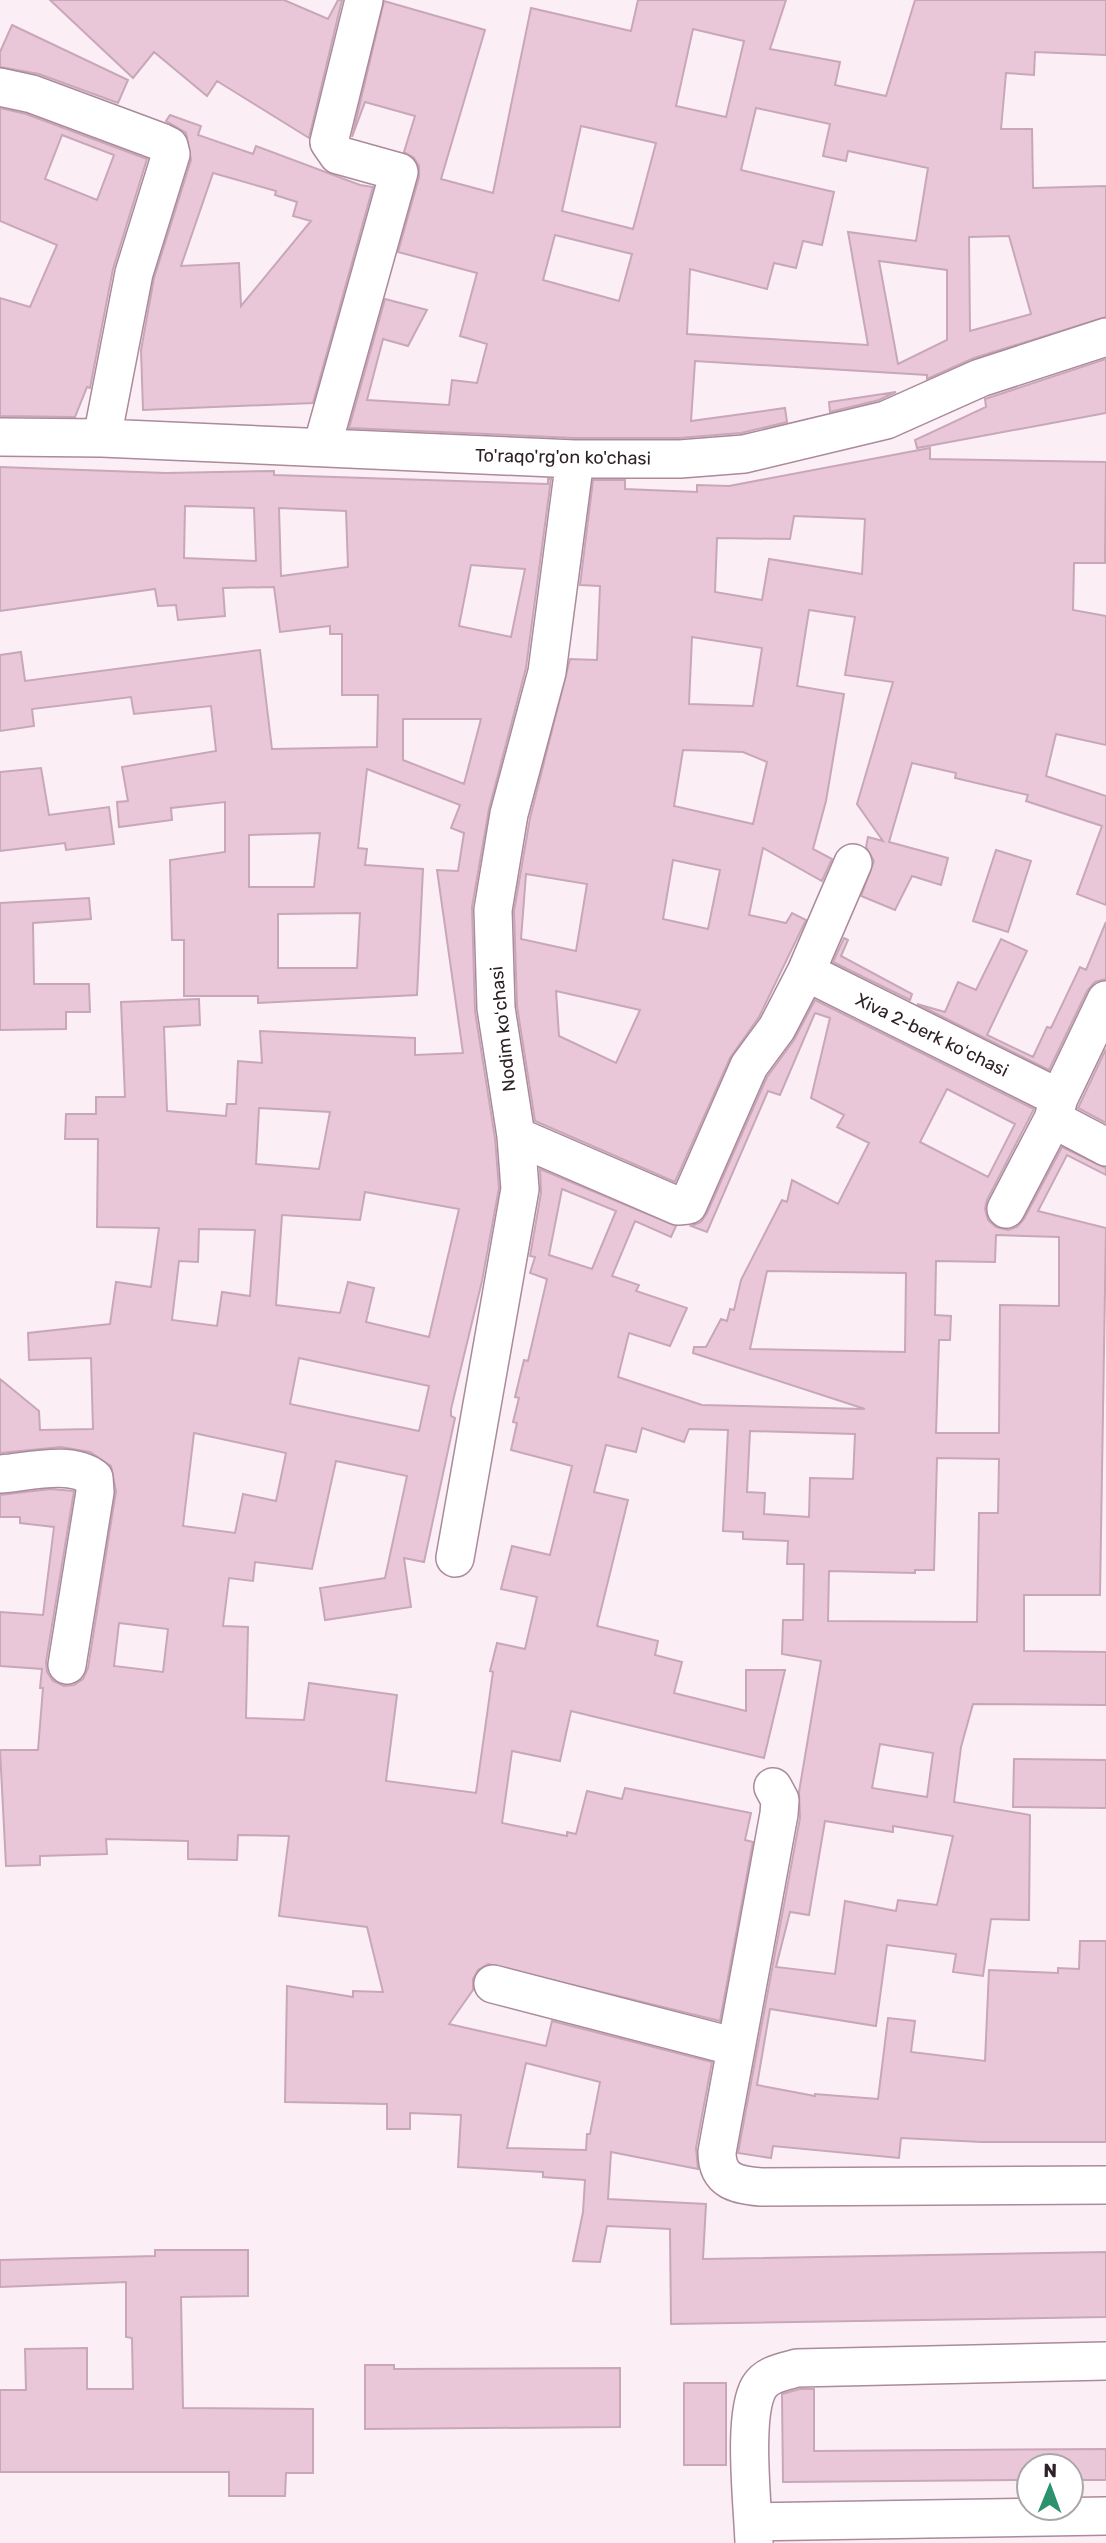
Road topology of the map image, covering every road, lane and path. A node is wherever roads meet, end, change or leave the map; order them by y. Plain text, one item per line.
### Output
1 (364, 0) edge
2 (0, 87) edge
3 (1106, 337) edge
4 (0, 437) edge
5 (102, 438) junction
6 (322, 447) junction
7 (575, 459) junction
8 (853, 863) dead end
9 (806, 972) junction
10 (1106, 1000) edge
11 (1056, 1108) junction
12 (516, 1136) junction
13 (1106, 1147) edge
14 (1006, 1209) dead end
15 (0, 1474) edge
16 (455, 1558) dead end
17 (66, 1665) dead end
18 (773, 1787) dead end
19 (492, 1984) dead end
20 (736, 2048) junction
21 (1106, 2185) edge
22 (1106, 2361) edge
23 (1106, 2516) edge
24 (754, 2533) edge

1 - 6 street
2 - 5 street
3 - 7 street, To'raqo'rg'on ko'chasi
4 - 5 street, To'raqo'rg'on ko'chasi
5 - 6 street, To'raqo'rg'on ko'chasi
6 - 7 street, To'raqo'rg'on ko'chasi
7 - 12 street, Nodim koʻchasi
8 - 9 street
9 - 11 street, Xiva 2-berk koʻchasi
9 - 12 street
10 - 11 street
11 - 13 street, Xiva 2-berk koʻchasi
11 - 14 street
12 - 16 street, Nodim koʻchasi
15 - 17 street
18 - 20 street
19 - 20 street
20 - 21 street
22 - 24 street
23 - 24 street

